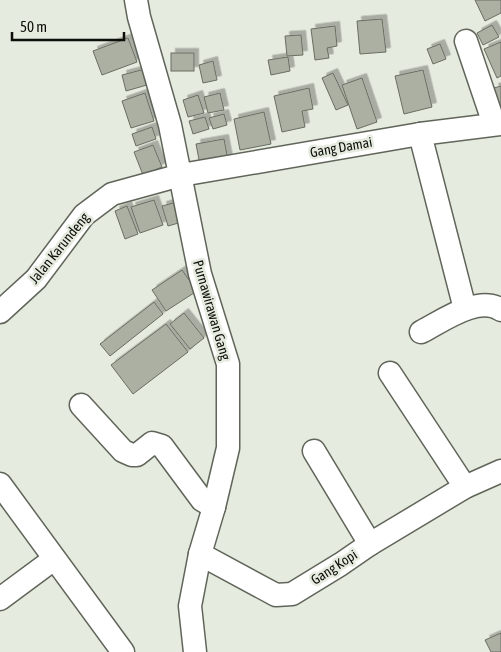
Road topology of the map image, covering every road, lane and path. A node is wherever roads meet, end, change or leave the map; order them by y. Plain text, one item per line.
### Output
1 (136, 0) edge
2 (466, 41) dead end
3 (497, 124) edge
4 (420, 134) junction
5 (181, 175) junction
6 (465, 309) junction
7 (501, 310) edge
8 (0, 312) edge
9 (421, 332) dead end
10 (390, 373) dead end
11 (81, 405) dead end
12 (314, 451) dead end
13 (501, 471) edge
14 (0, 484) edge
15 (465, 487) junction
16 (214, 507) junction
17 (370, 544) junction
18 (200, 554) junction
19 (54, 559) junction
20 (0, 598) edge
21 (123, 652) edge
22 (194, 652) edge

1 - 5 street, Purnawirawan Gang
2 - 3 street
3 - 4 street, Gang Damai
4 - 5 street, Gang Damai
4 - 6 street
5 - 8 street, Jalan Karundeng
5 - 16 street, Purnawirawan Gang
6 - 7 street
6 - 9 street
10 - 15 street
11 - 16 street
12 - 17 street
13 - 15 street, Gang Kopi
14 - 19 street
15 - 17 street, Gang Kopi
16 - 18 street, Purnawirawan Gang
17 - 18 street, Gang Kopi
18 - 22 street, Purnawirawan Gang
19 - 20 street
19 - 21 street

